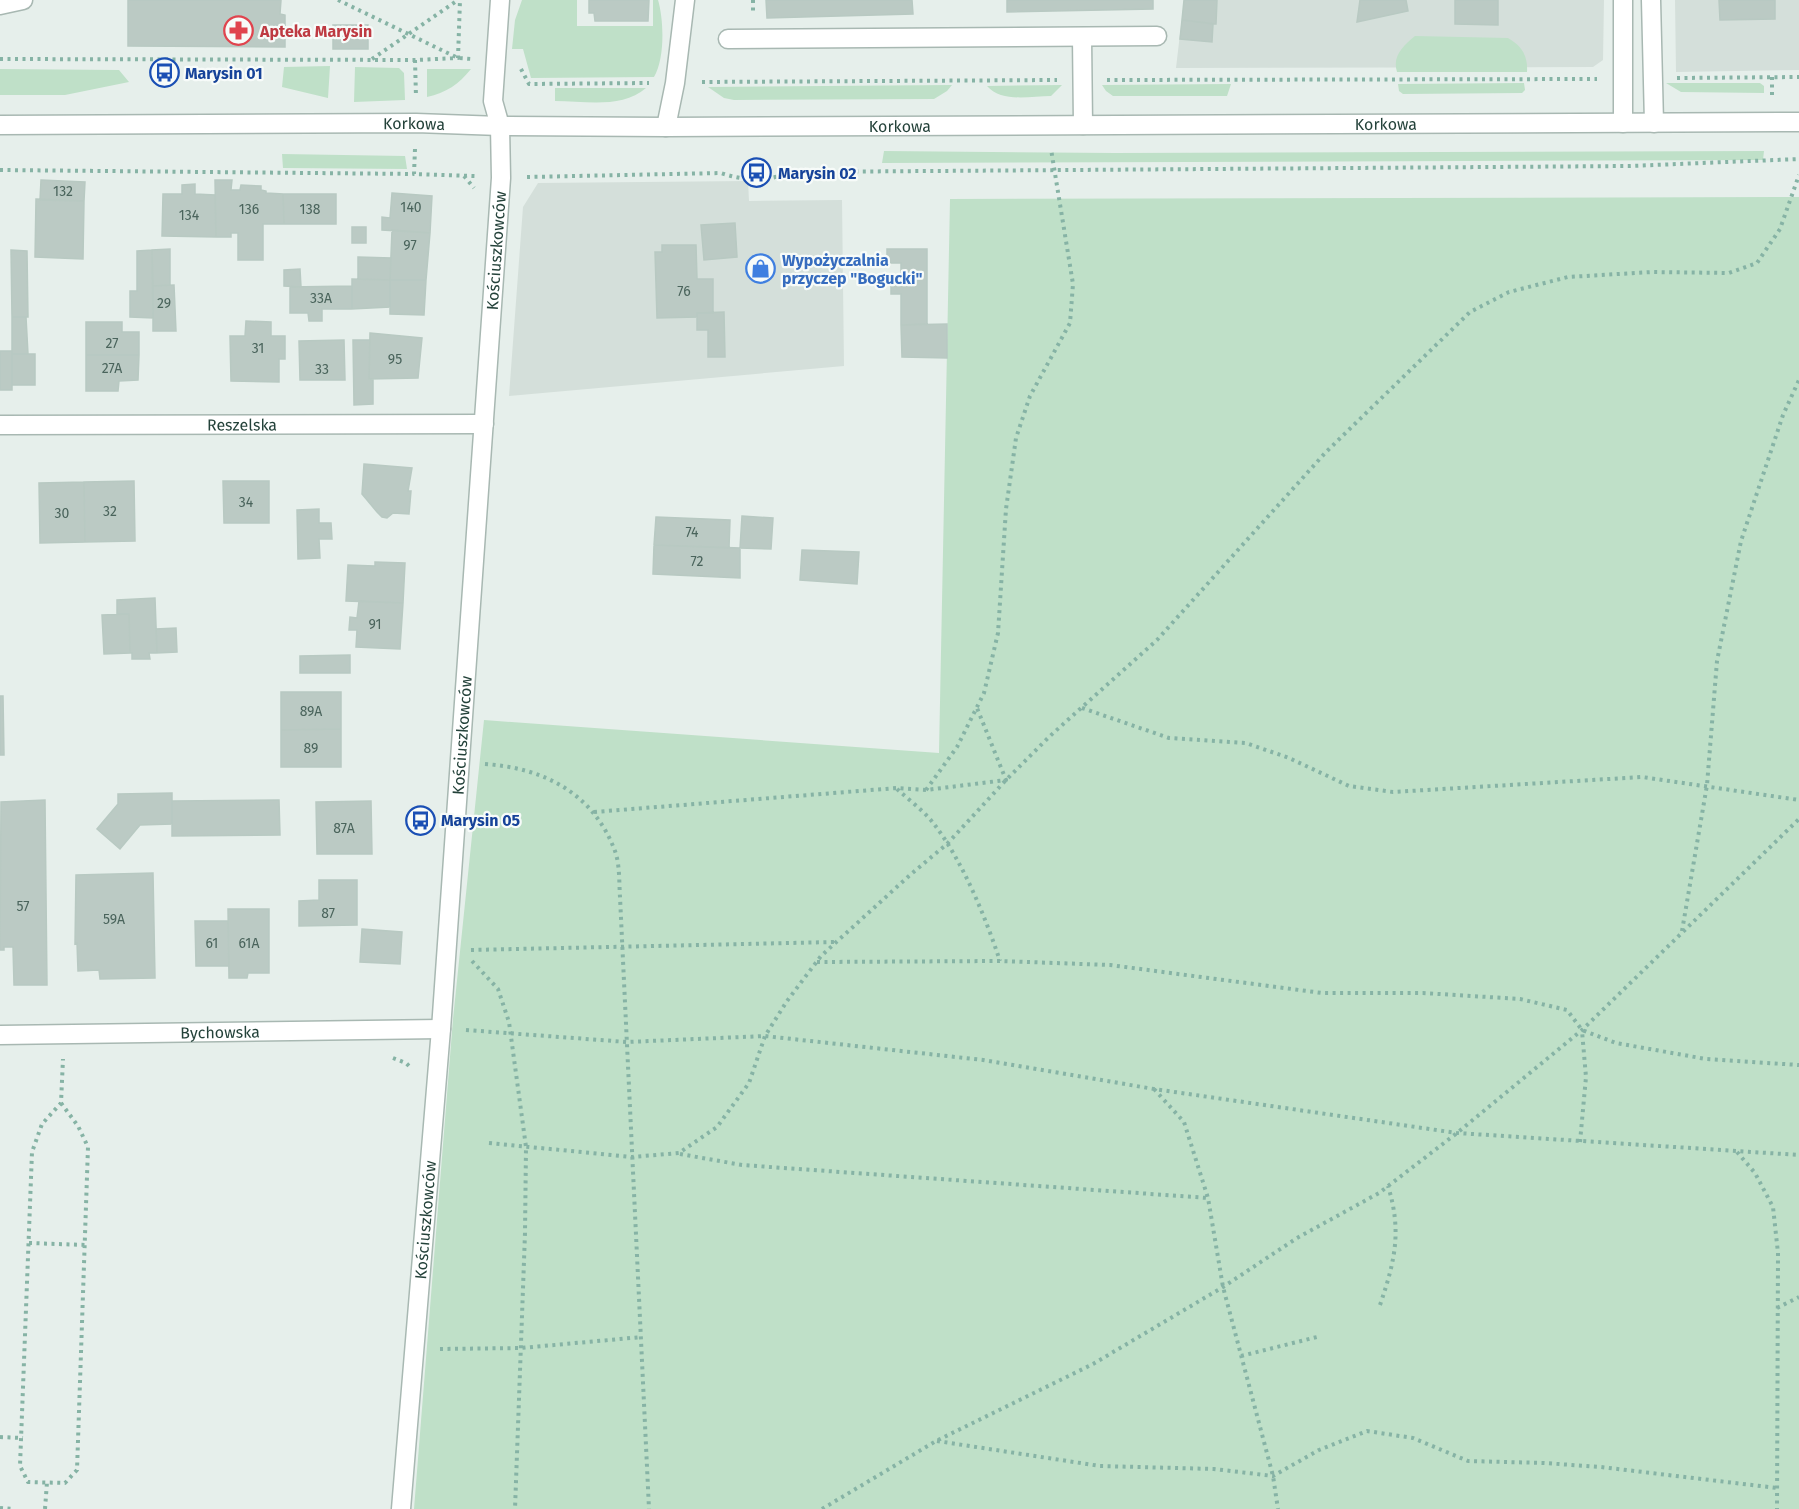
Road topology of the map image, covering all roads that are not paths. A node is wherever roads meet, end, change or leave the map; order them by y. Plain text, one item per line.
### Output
1 (23, 0) edge
2 (500, 0) edge
3 (685, 0) edge
4 (1623, 0) edge
5 (1651, 0) edge
6 (0, 5) edge
7 (1156, 36) dead end
8 (1082, 37) junction
9 (728, 39) dead end
10 (1799, 122) edge
11 (1623, 123) junction
12 (1654, 123) junction
13 (1083, 124) junction
14 (0, 125) edge
15 (500, 126) junction
16 (666, 127) junction
17 (484, 424) junction
18 (0, 425) edge
19 (441, 1029) junction
20 (0, 1035) edge
21 (401, 1509) edge

1 - 6 street
2 - 15 street, Kościuszkowców
3 - 16 street
4 - 11 street
5 - 12 street
7 - 8 street
8 - 9 street
8 - 13 street
10 - 12 street, Korkowa
11 - 12 street, Korkowa
11 - 13 street, Korkowa
13 - 16 street, Korkowa
14 - 15 street, Korkowa
15 - 16 street, Korkowa
15 - 17 street, Kościuszkowców
17 - 18 street, Reszelska
17 - 19 street, Kościuszkowców
19 - 20 street, Bychowska
19 - 21 street, Kościuszkowców

